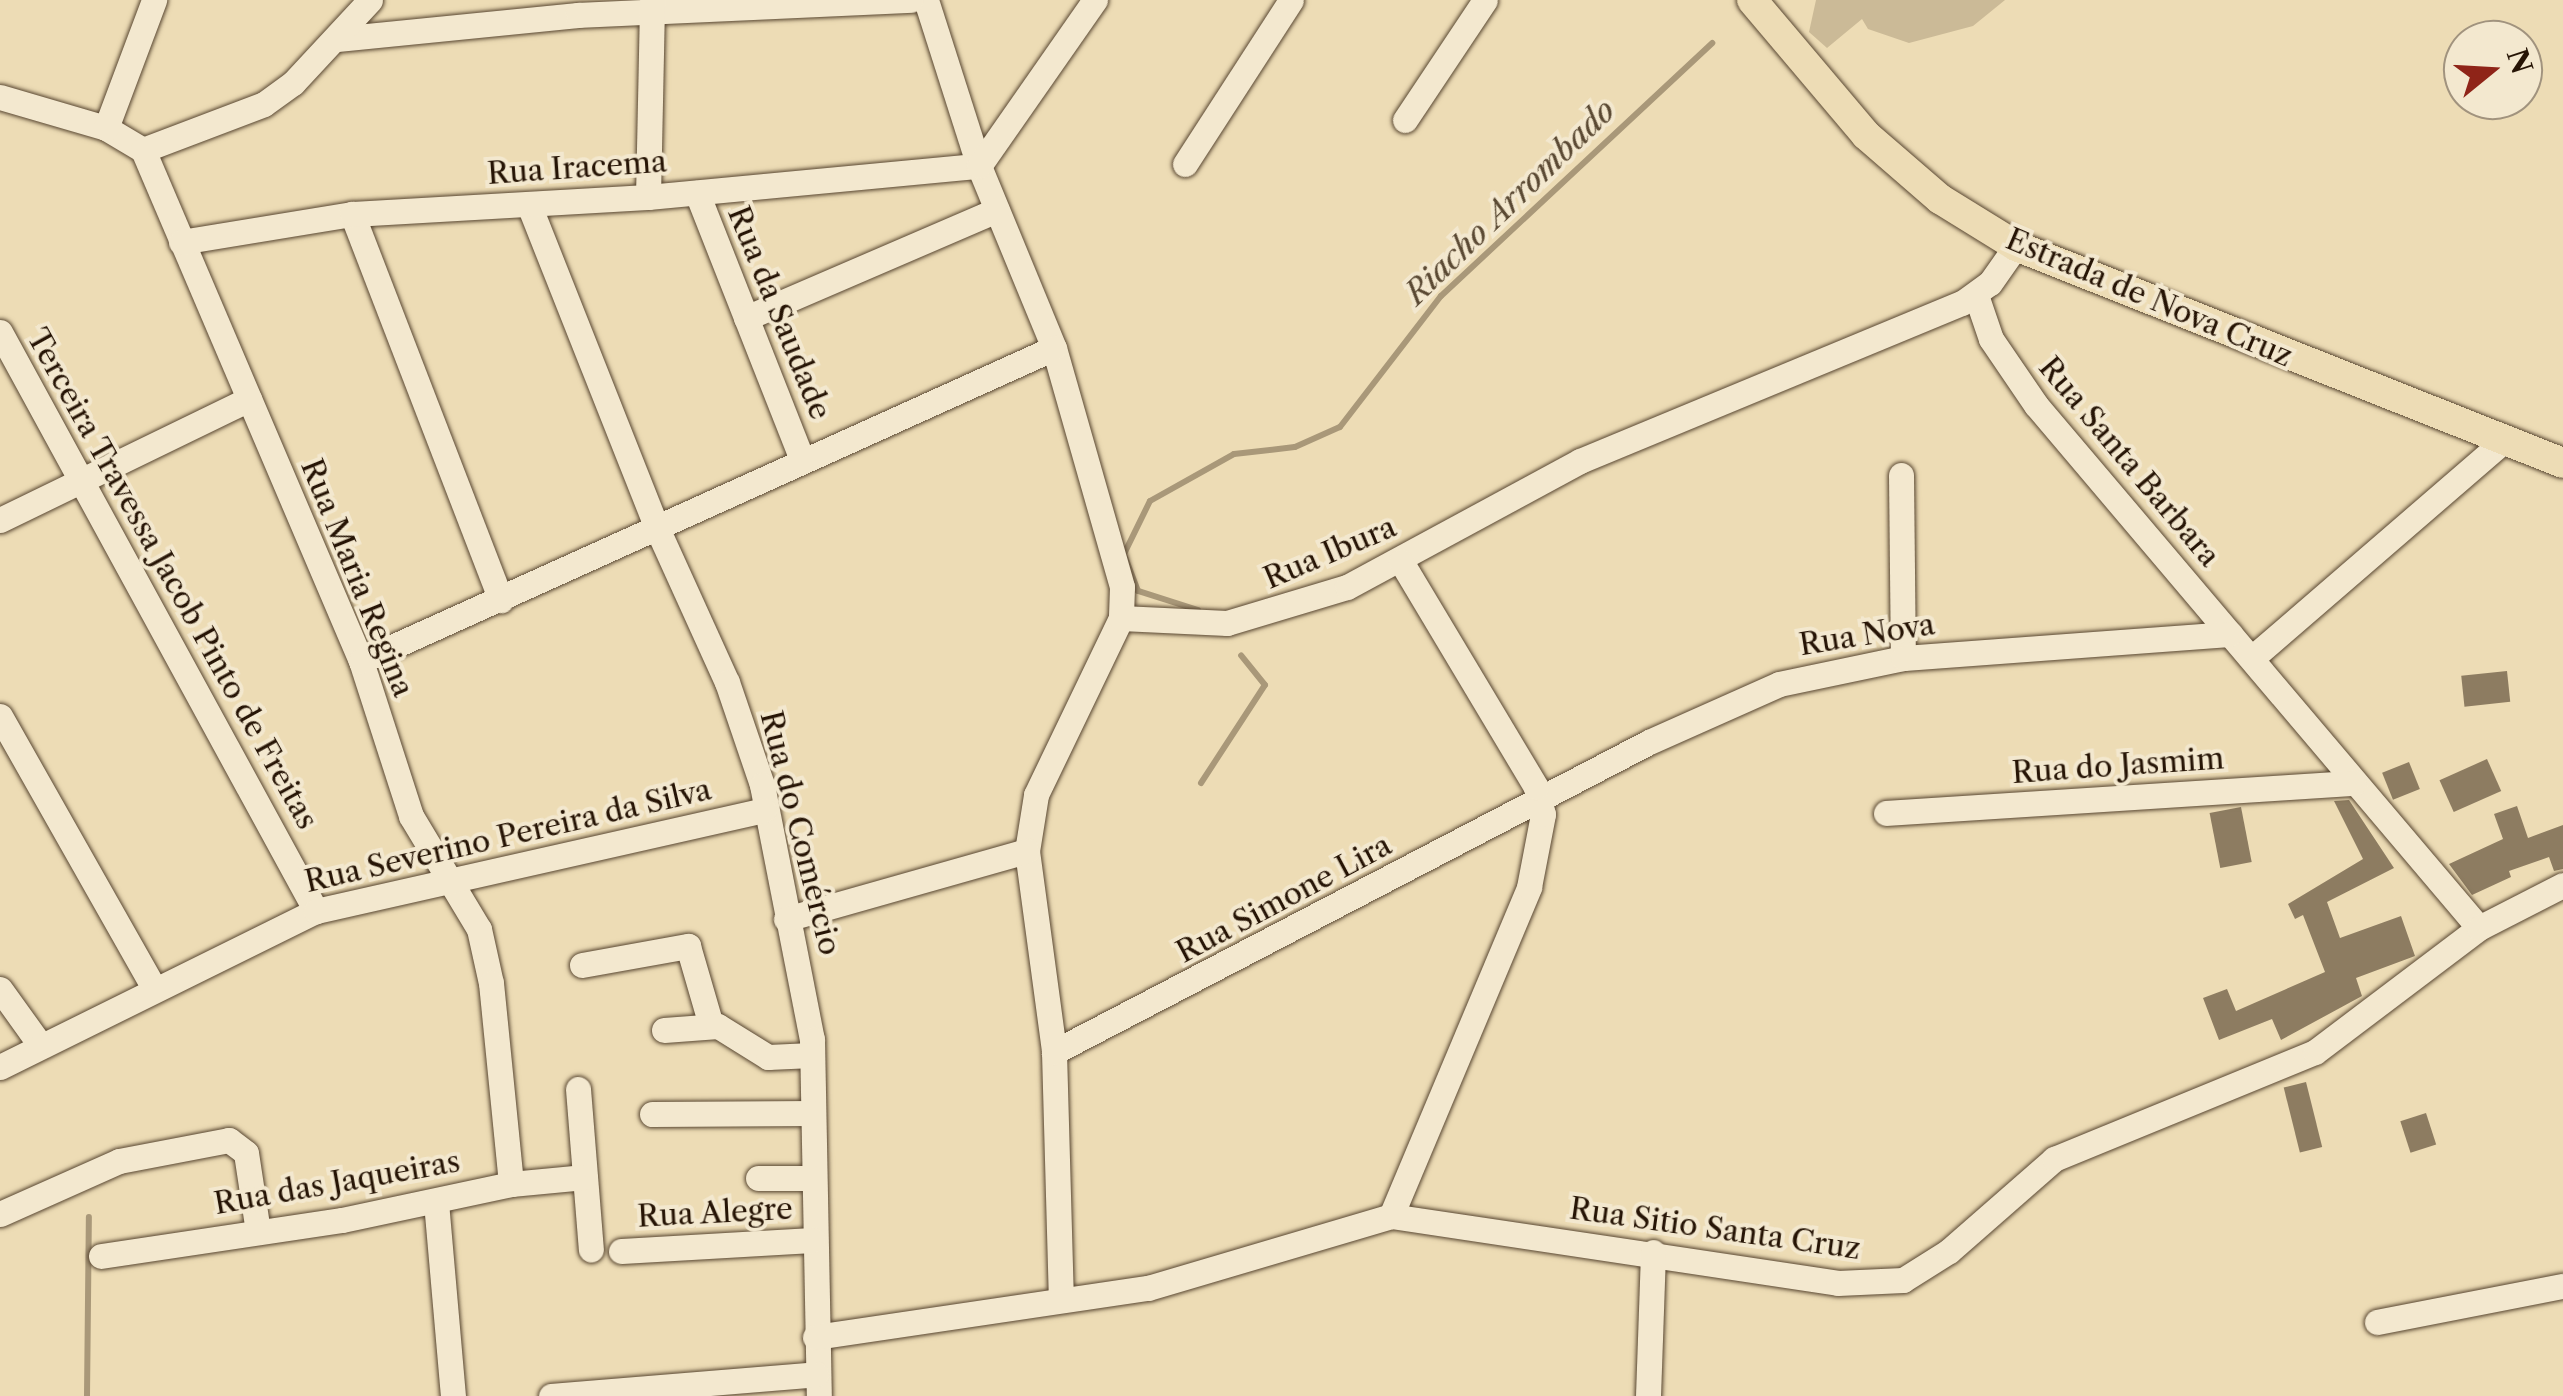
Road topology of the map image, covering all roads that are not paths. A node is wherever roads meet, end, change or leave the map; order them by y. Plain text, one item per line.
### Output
1 (154, 0) edge
2 (370, 0) edge
3 (911, 0) edge
4 (926, 0) edge
5 (1095, 0) edge
6 (1290, 0) edge
7 (1484, 0) edge
8 (1752, 0) edge
9 (652, 7) edge
10 (338, 39) junction
11 (0, 97) edge
12 (1406, 120) dead end
13 (106, 128) junction
14 (143, 150) junction
15 (1185, 164) dead end
16 (978, 166) junction
17 (696, 193) junction
18 (648, 196) junction
19 (529, 205) junction
20 (997, 210) junction
21 (352, 214) junction
22 (182, 242) junction
23 (2016, 246) junction
24 (1976, 295) junction
25 (746, 318) junction
26 (0, 332) edge
27 (1054, 348) junction
28 (249, 399) junction
29 (2502, 442) junction
30 (801, 457) junction
31 (2563, 463) edge
32 (1901, 475) dead end
33 (82, 480) junction
34 (0, 520) edge
35 (657, 528) junction
36 (1401, 561) junction
37 (501, 600) junction
38 (1121, 618) junction
39 (2230, 634) junction
40 (1903, 658) junction
41 (2252, 658) junction
42 (360, 662) junction
43 (0, 716) edge
44 (2354, 784) junction
45 (1542, 802) junction
46 (764, 810) junction
47 (1886, 813) dead end
48 (1026, 852) junction
49 (450, 882) junction
50 (2563, 885) edge
51 (316, 911) junction
52 (786, 918) junction
53 (2478, 928) junction
54 (582, 965) dead end
55 (154, 988) junction
56 (0, 989) edge
57 (711, 1025) junction
58 (664, 1030) dead end
59 (40, 1046) junction
60 (1054, 1052) junction
61 (812, 1055) junction
62 (0, 1067) edge
63 (578, 1089) dead end
64 (813, 1113) junction
65 (652, 1114) dead end
66 (585, 1178) junction
67 (758, 1178) dead end
68 (813, 1178) junction
69 (511, 1184) junction
70 (436, 1202) junction
71 (0, 1214) edge
72 (1391, 1216) junction
73 (258, 1231) junction
74 (812, 1240) junction
75 (592, 1250) dead end
76 (621, 1250) dead end
77 (1652, 1252) junction
78 (101, 1256) dead end
79 (2563, 1286) edge
80 (1061, 1299) junction
81 (2377, 1322) dead end
82 (815, 1338) junction
83 (818, 1385) edge
84 (454, 1396) edge
85 (550, 1396) edge
86 (1648, 1396) edge

1 - 13 street
2 - 10 street
3 - 9 street
4 - 16 street
5 - 16 street
6 - 15 street
7 - 12 street
8 - 23 main road, Estrada de Nova Cruz
9 - 10 street
9 - 18 street
10 - 14 street
11 - 13 street
13 - 14 street
14 - 22 street, Rua Maria Regina
16 - 17 street, Rua Iracema
16 - 20 street
17 - 18 street, Rua Iracema
17 - 25 street, Rua da Saudade
18 - 19 street, Rua Iracema
19 - 21 street, Rua Iracema
19 - 35 street, Rua do Comércio
20 - 25 street
20 - 27 street
21 - 22 street, Rua Iracema
21 - 37 street
22 - 28 street, Rua Maria Regina
23 - 24 street, Rua Ibura
23 - 29 main road, Estrada de Nova Cruz
24 - 36 street, Rua Ibura
24 - 39 street, Rua Santa Barbara
25 - 30 street, Rua da Saudade
26 - 33 street, Terceira Travessa Jacob Pinto de Freitas
27 - 30 street
27 - 38 street
28 - 33 street
28 - 42 street, Rua Maria Regina
29 - 31 main road, Estrada de Nova Cruz
29 - 41 street
30 - 35 street
32 - 40 street
33 - 34 street
33 - 51 street, Terceira Travessa Jacob Pinto de Freitas
35 - 37 street
35 - 46 street, Rua do Comércio
36 - 38 street, Rua Ibura
36 - 45 street
37 - 42 street
38 - 48 street
39 - 40 street, Rua Nova
39 - 41 street, Rua Santa Barbara
40 - 45 street, Rua Nova
41 - 44 street, Rua Santa Barbara
42 - 49 street, Rua Maria Regina
43 - 55 street
44 - 47 street, Rua do Jasmim
44 - 53 street, Rua Santa Barbara
45 - 60 street, Rua Simone Lira
45 - 72 street
46 - 49 street, Rua Severino Pereira da Silva
46 - 52 street, Rua do Comércio
48 - 52 street
48 - 60 street
49 - 51 street, Rua Severino Pereira da Silva
49 - 69 street, Rua Maria Regina
50 - 53 street, Rua Sitio Santa Cruz
51 - 55 street, Rua Severino Pereira da Silva
52 - 61 street, Rua do Comércio
53 - 77 street, Rua Sitio Santa Cruz
54 - 57 street
55 - 59 street, Rua Severino Pereira da Silva
56 - 59 street
57 - 58 street
57 - 61 street
59 - 62 street, Rua Severino Pereira da Silva
60 - 80 street
61 - 64 street, Rua do Comércio
63 - 66 street
64 - 65 street
64 - 68 street, Rua do Comércio
66 - 69 street, Rua das Jaqueiras
66 - 75 street
67 - 68 street
68 - 74 street, Rua do Comércio
69 - 70 street, Rua das Jaqueiras
70 - 73 street, Rua das Jaqueiras
70 - 84 street
71 - 73 street
72 - 77 street, Rua Sitio Santa Cruz
72 - 80 street, Rua Sitio Santa Cruz
73 - 78 street, Rua das Jaqueiras
74 - 76 street, Rua Alegre
74 - 82 street, Rua do Comércio
77 - 86 street
79 - 81 street
80 - 82 street, Rua Sitio Santa Cruz
82 - 83 street, Rua do Comércio
83 - 85 street

